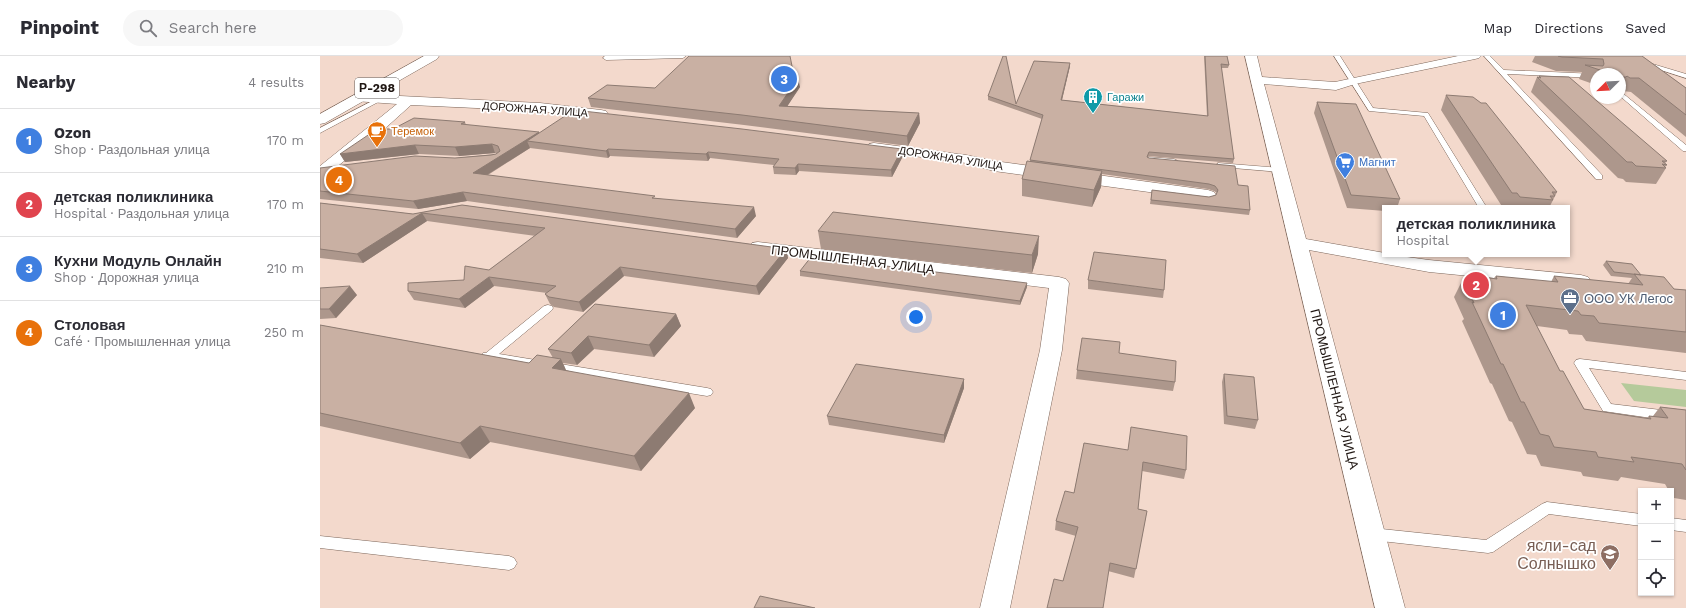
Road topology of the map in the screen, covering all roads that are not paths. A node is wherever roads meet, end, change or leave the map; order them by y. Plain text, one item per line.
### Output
1 (414, 56) edge
2 (433, 56) edge
3 (608, 56) edge
4 (683, 56) edge
5 (1251, 56) edge
6 (1337, 56) edge
7 (1475, 56) edge
8 (1487, 56) edge
9 (1620, 56) edge
10 (1501, 72) junction
11 (1590, 76) edge
12 (1686, 76) edge
13 (1257, 80) junction
14 (1353, 81) junction
15 (360, 98) junction
16 (1626, 98) edge
17 (380, 99) junction
18 (408, 100) junction
19 (320, 108) edge
20 (615, 115) edge
21 (320, 120) edge
22 (320, 131) edge
23 (860, 145) edge
24 (1686, 149) edge
25 (1151, 159) edge
26 (1182, 161) edge
27 (1212, 164) edge
28 (351, 167) edge
29 (1280, 170) junction
30 (321, 172) edge
31 (1599, 177) dead end
32 (1208, 195) edge
33 (1481, 205) edge
34 (1298, 243) junction
35 (738, 245) edge
36 (1598, 283) edge
37 (548, 308) edge
38 (473, 354) edge
39 (489, 356) junction
40 (1686, 376) edge
41 (707, 392) dead end
42 (1686, 418) edge
43 (1638, 520) edge
44 (1674, 524) edge
45 (1686, 526) edge
46 (1372, 534) junction
47 (320, 542) edge
48 (509, 563) dead end
49 (995, 608) edge
50 (1390, 608) edge

1 - 19 highway, Р-298
2 - 15 highway, Р-298
3 - 4 lane
5 - 13 street, ПРОМЫШЛЕННАЯ УЛИЦА
6 - 14 lane
7 - 14 street
8 - 10 lane
9 - 12 lane
10 - 11 lane
10 - 31 lane
13 - 14 street
13 - 29 street, ПРОМЫШЛЕННАЯ УЛИЦА
14 - 33 lane
15 - 17 street, ДОРОЖНАЯ УЛИЦА
15 - 21 highway, Р-298
16 - 24 lane
17 - 18 street, ДОРОЖНАЯ УЛИЦА
17 - 22 lane
18 - 20 street, ДОРОЖНАЯ УЛИЦА
18 - 30 street
23 - 32 street, ДОРОЖНАЯ УЛИЦА
25 - 26 lane
27 - 29 lane
28 - 30 street
29 - 34 street, ПРОМЫШЛЕННАЯ УЛИЦА
34 - 36 street
34 - 46 street, ПРОМЫШЛЕННАЯ УЛИЦА
35 - 49 street, ПРОМЫШЛЕННАЯ УЛИЦА
37 - 39 lane
38 - 39 lane
39 - 41 lane
40 - 42 lane
43 - 46 lane
44 - 45 lane
46 - 50 street, ПРОМЫШЛЕННАЯ УЛИЦА
47 - 48 lane

